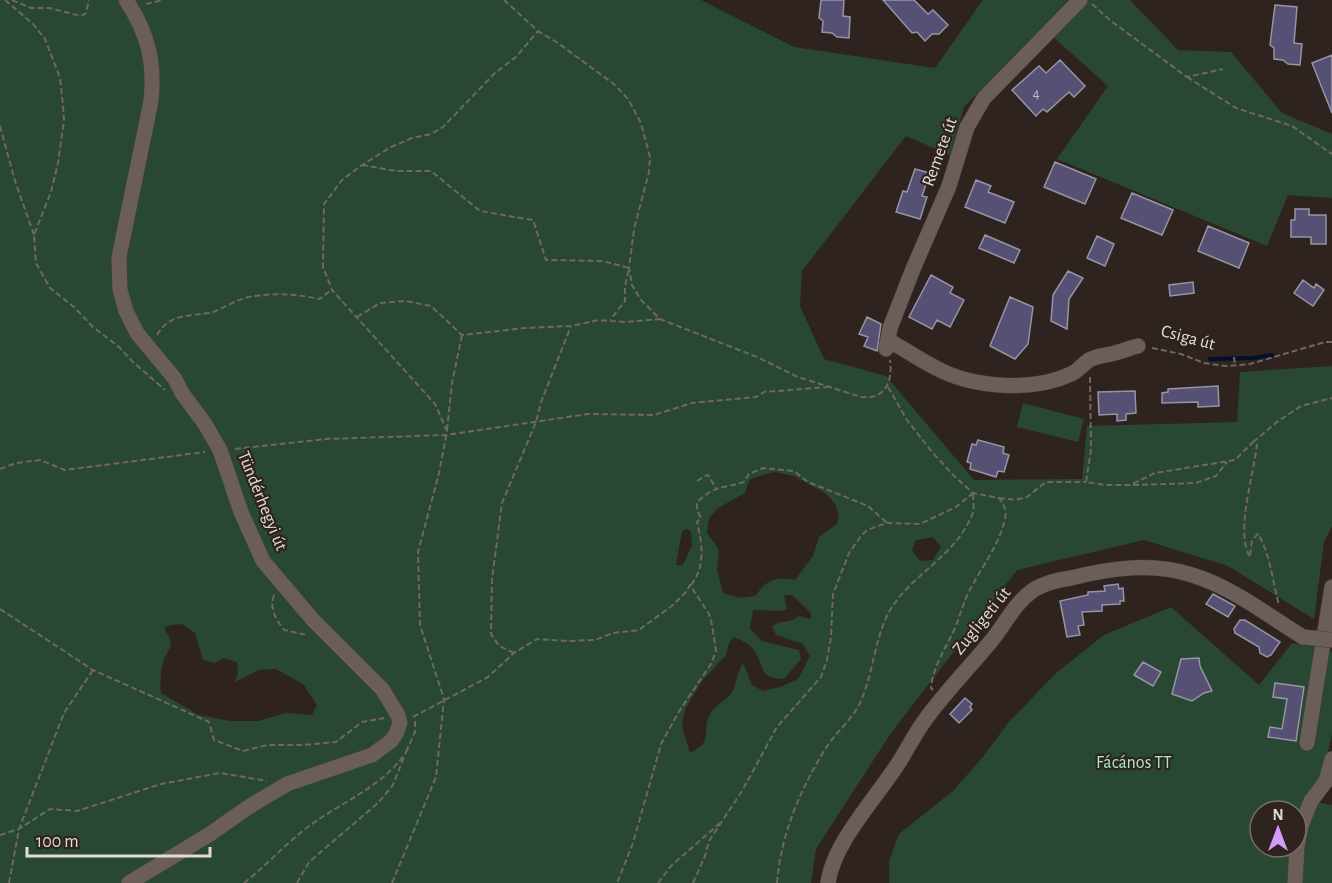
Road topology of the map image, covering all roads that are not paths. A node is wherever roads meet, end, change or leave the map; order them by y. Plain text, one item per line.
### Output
1 (1080, 0) edge
2 (129, 5) edge
3 (1138, 346) road end
4 (1074, 374) joint
5 (1332, 587) edge
6 (1332, 640) edge
7 (1307, 743) dead end
8 (1332, 759) edge
9 (129, 883) edge
10 (828, 883) edge
11 (1295, 883) edge

1 - 4 street, Remete út
2 - 9 street, Tündérhegyi út
3 - 4 street, Csiga út
5 - 7 street
6 - 10 street, Zugligeti út, bridge
8 - 11 street

